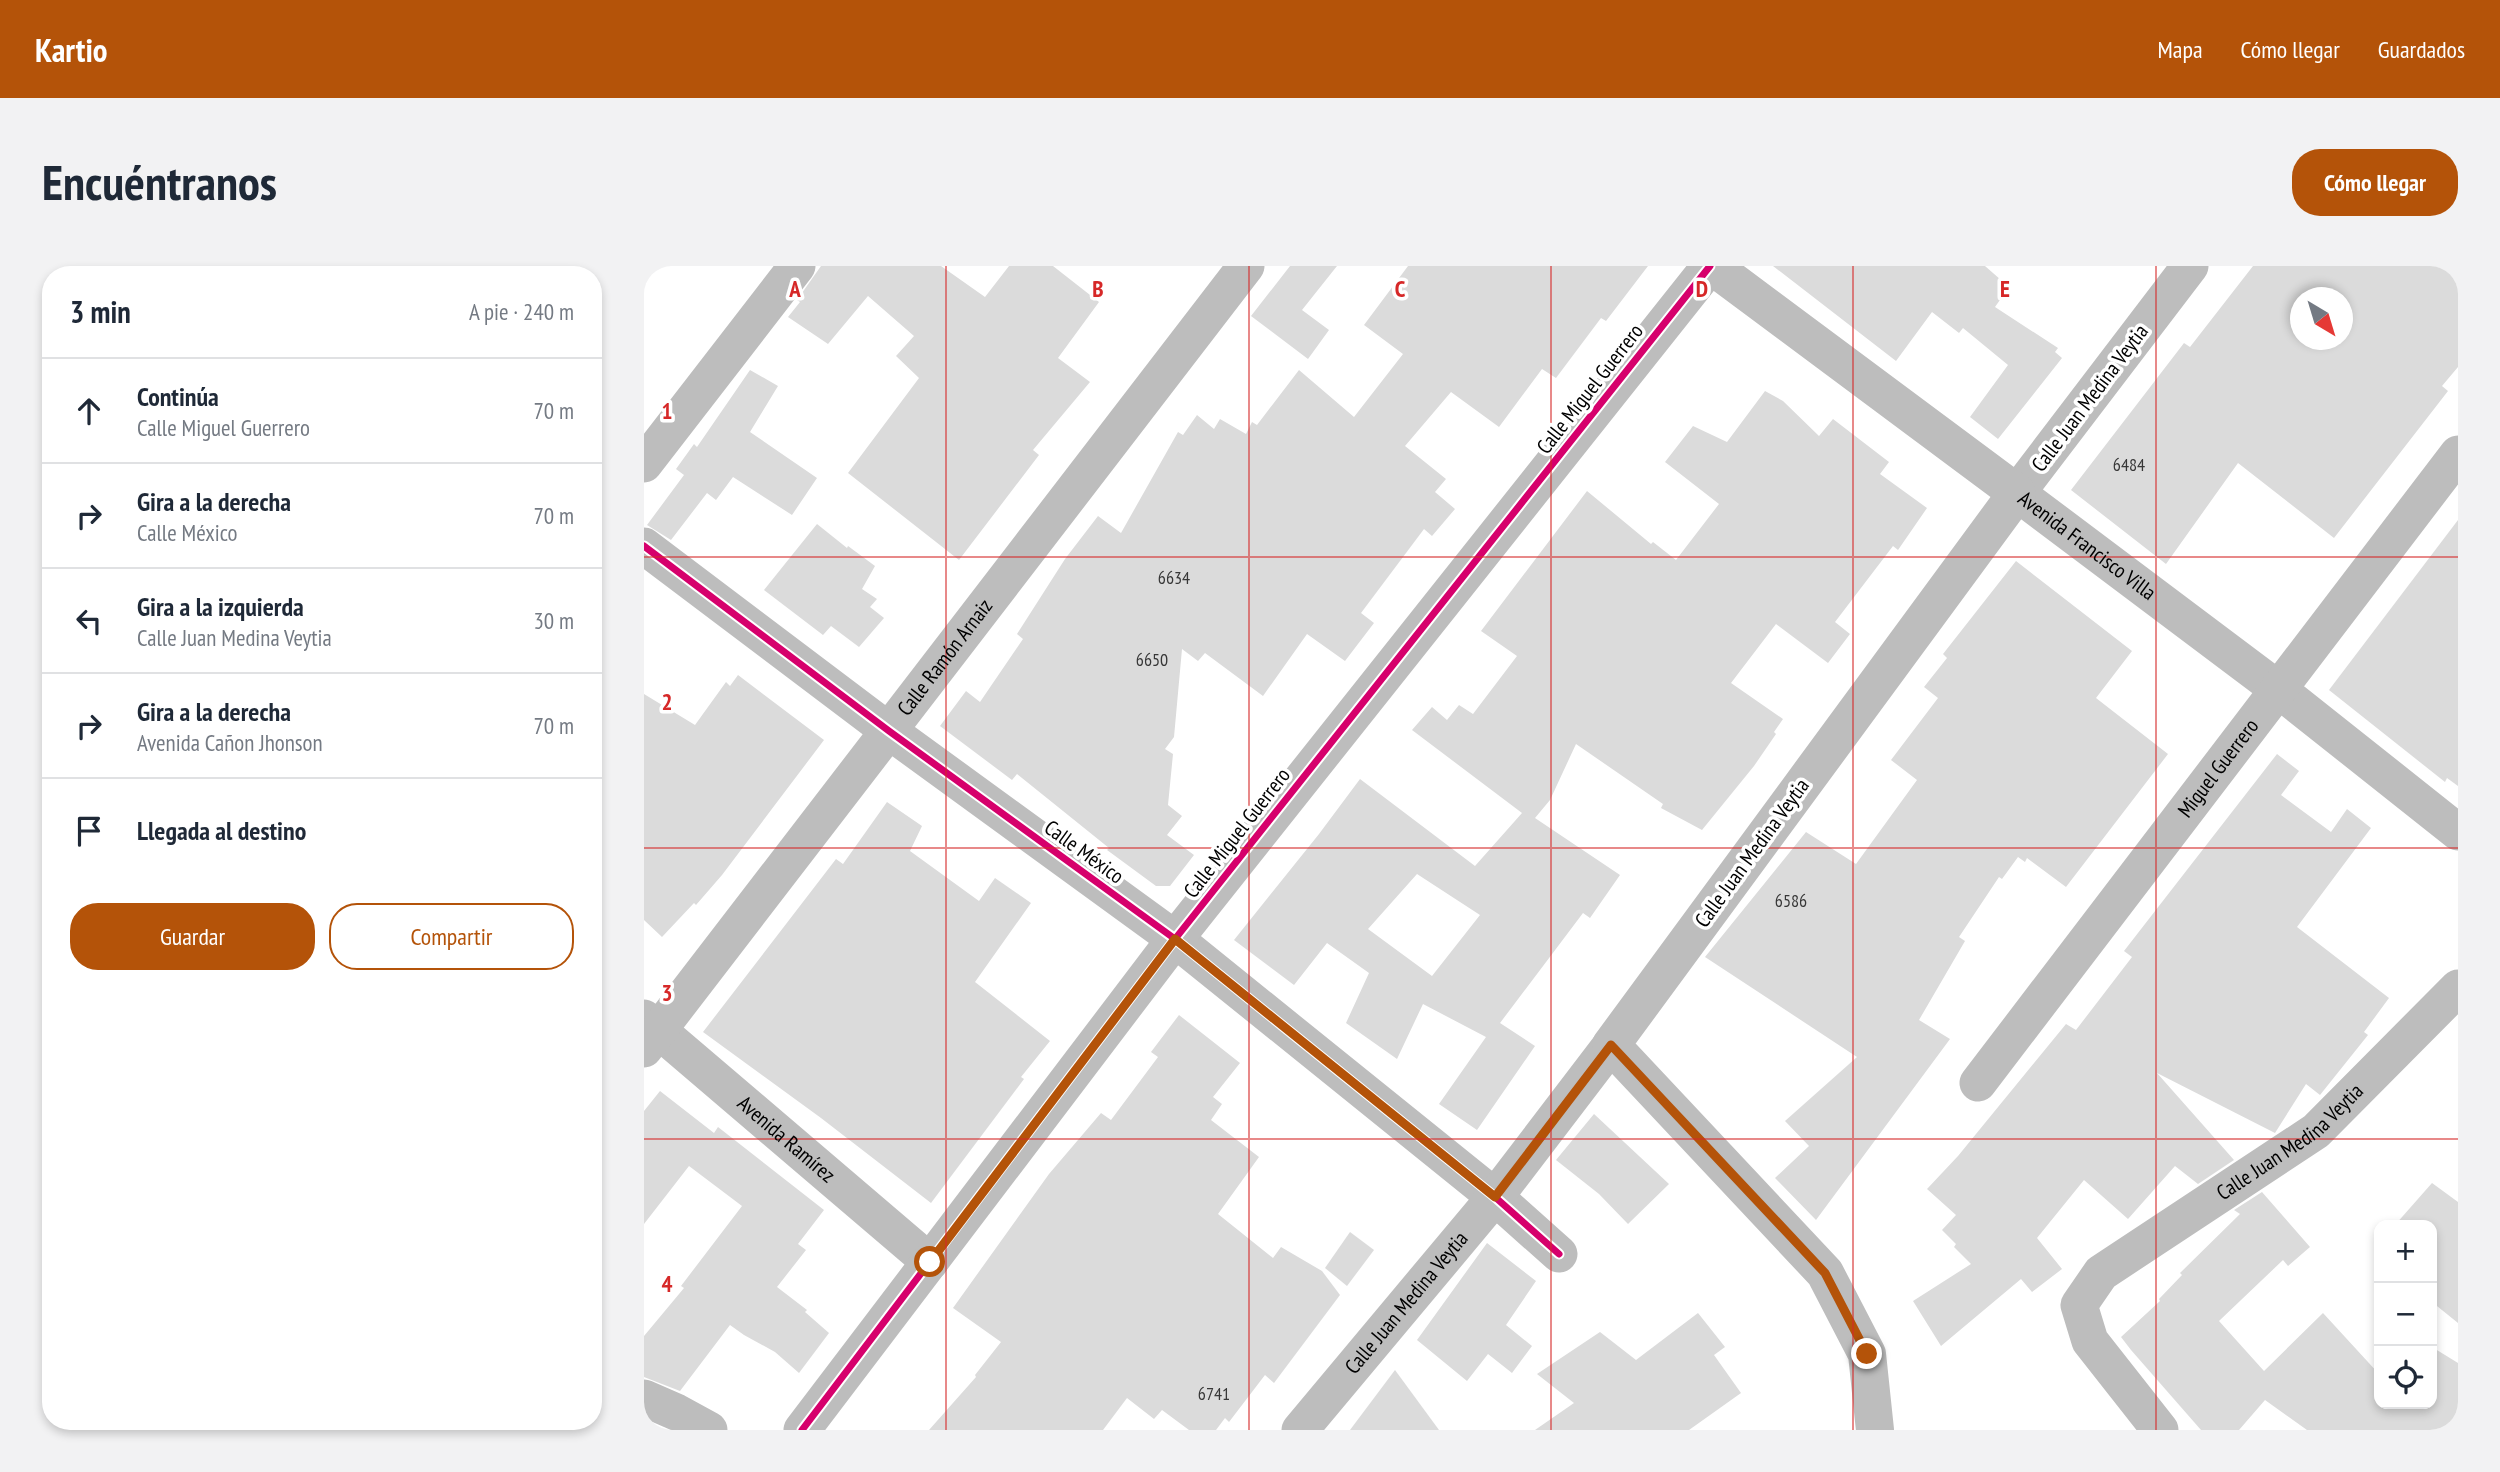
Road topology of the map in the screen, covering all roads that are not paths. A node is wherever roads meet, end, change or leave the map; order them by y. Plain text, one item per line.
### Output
1 (797, 266) edge
2 (1246, 266) edge
3 (1711, 266) edge
4 (2190, 266) edge
5 (2458, 454) edge
6 (644, 464) edge
7 (2017, 493) junction
8 (644, 547) edge
9 (2279, 690) junction
10 (889, 731) junction
11 (2458, 832) edge
12 (1175, 939) junction
13 (2458, 988) edge
14 (649, 1032) edge
15 (1611, 1045) junction
16 (1978, 1083) dead end
17 (1495, 1197) junction
18 (1559, 1254) dead end
19 (930, 1262) junction
20 (644, 1398) edge
21 (709, 1430) edge
22 (802, 1430) edge
23 (1300, 1430) edge
24 (1875, 1430) edge
25 (2160, 1430) edge

1 - 6 street
2 - 10 street, Calle Ramón Arnaiz
3 - 7 main road, Avenida Francisco Villa
3 - 12 street, Calle Miguel Guerrero
4 - 7 street, Calle Juan Medina Veytia
5 - 9 street, Miguel Guerrero
7 - 9 street, Avenida Francisco Villa
7 - 15 main road, Calle Juan Medina Veytia
8 - 10 street, Calle México
9 - 11 street, Avenida Francisco Villa
9 - 16 street, Miguel Guerrero
10 - 12 street, Calle México
10 - 14 street, Calle Ramón Arnaiz
12 - 17 street, Calle México
12 - 19 street, Calle Miguel Guerrero
13 - 25 street, Calle Juan Medina Veytia
14 - 19 street, Avenida Ramírez
15 - 17 street, Calle Juan Medina Veytia
15 - 24 main road
17 - 18 street, Calle México
17 - 23 street, Calle Juan Medina Veytia
19 - 22 street, Calle Miguel Guerrero
20 - 21 street

